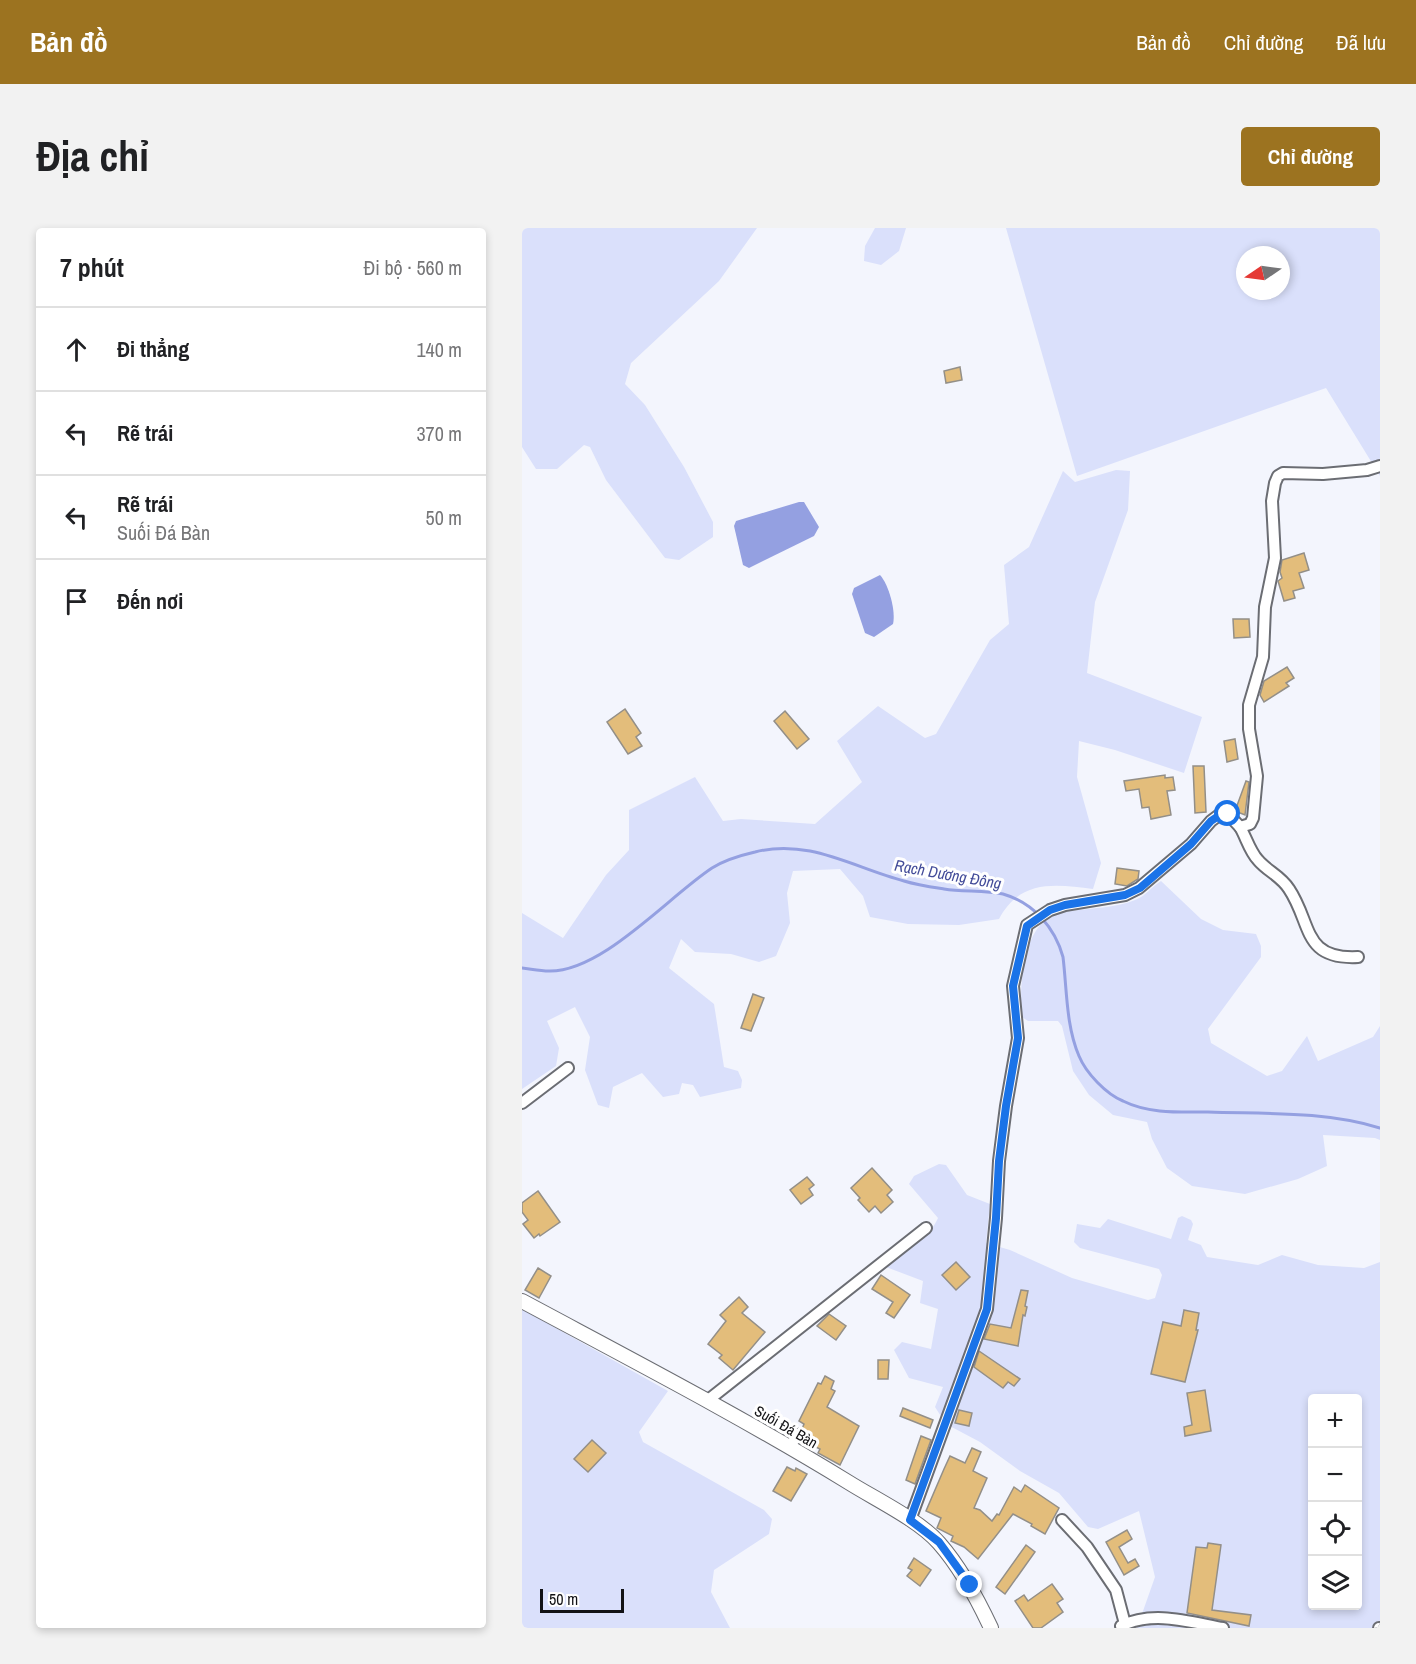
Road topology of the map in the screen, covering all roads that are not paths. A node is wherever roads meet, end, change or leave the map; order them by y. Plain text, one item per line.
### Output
1 (1380, 466) edge
2 (1240, 827) junction
3 (1358, 957) dead end
4 (568, 1068) dead end
5 (522, 1103) edge
6 (926, 1228) dead end
7 (522, 1301) edge
8 (707, 1401) junction
9 (797, 1434) dead end
10 (790, 1448) junction
11 (910, 1520) junction
12 (1062, 1521) dead end
13 (1122, 1626) edge
14 (991, 1628) edge
15 (1223, 1628) edge

1 - 2 street
2 - 3 street
2 - 11 street
4 - 5 street
6 - 8 street
7 - 8 street, Suối Đá Bàn
8 - 10 street, Suối Đá Bàn
9 - 10 street
10 - 11 street, Suối Đá Bàn
11 - 14 street, Suối Đá Bàn
12 - 13 street
13 - 15 street

